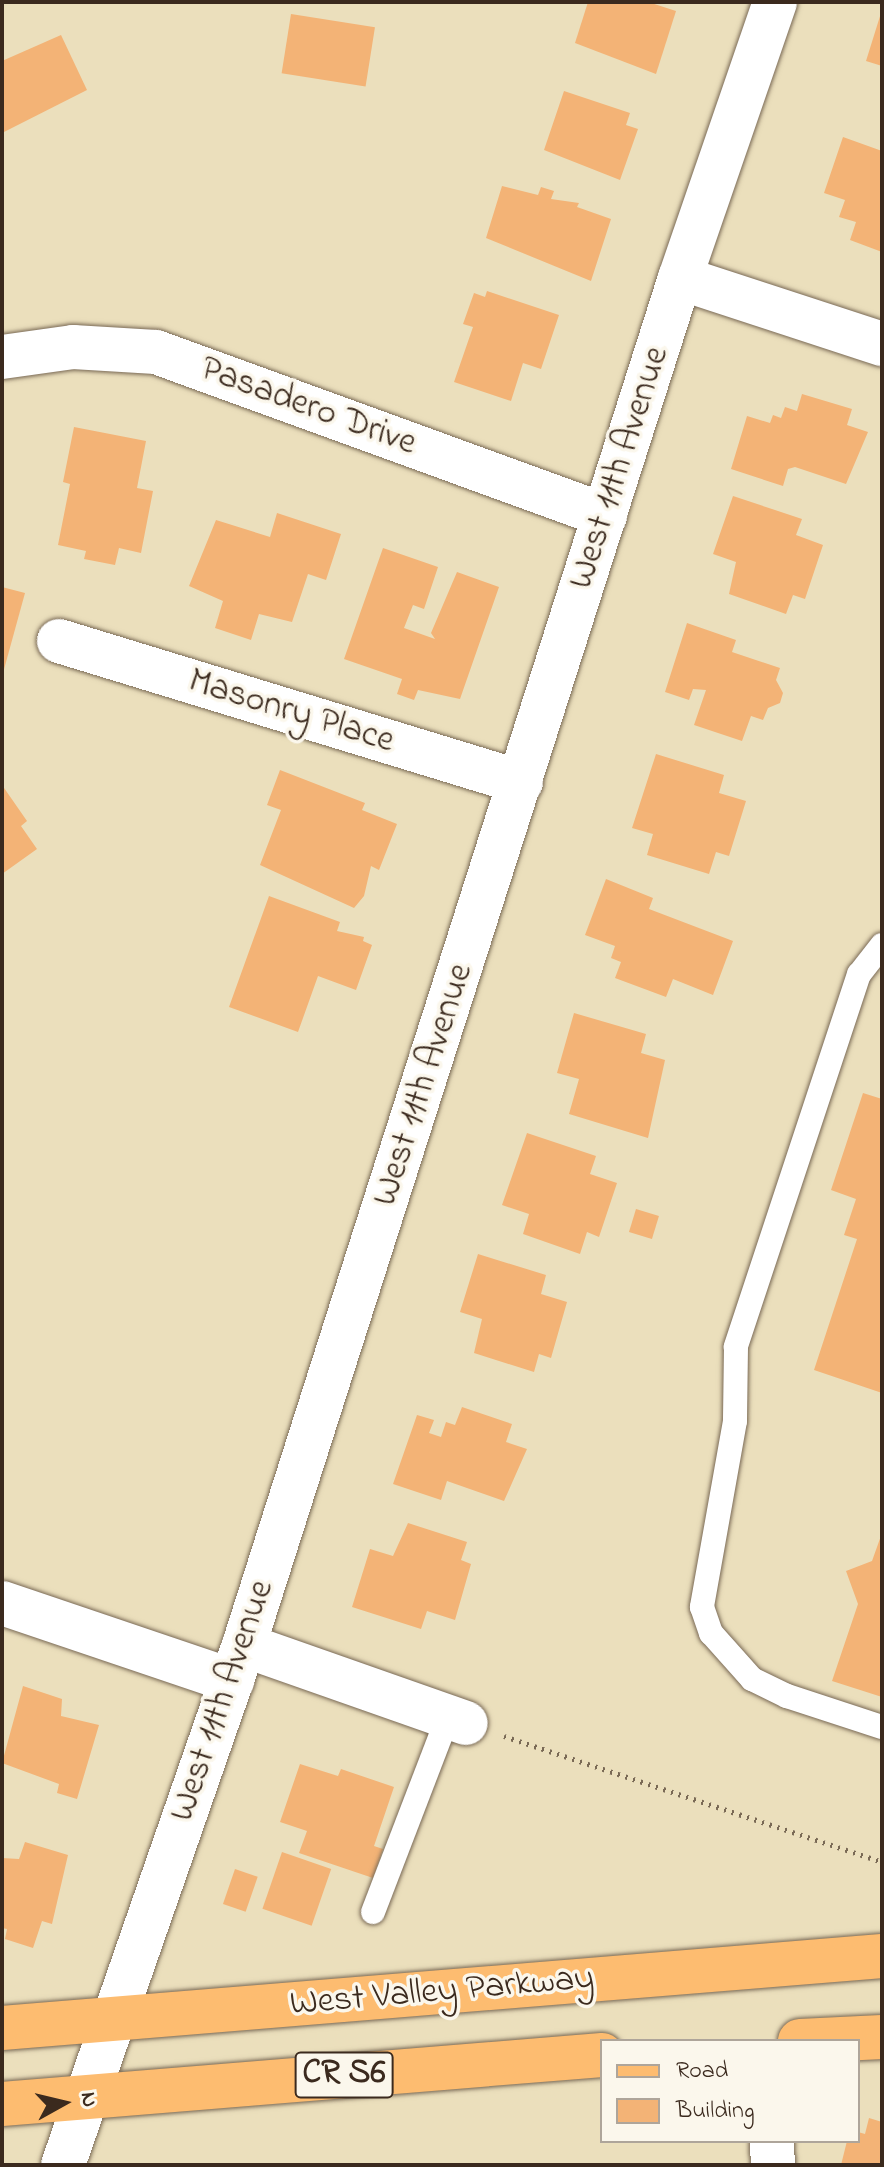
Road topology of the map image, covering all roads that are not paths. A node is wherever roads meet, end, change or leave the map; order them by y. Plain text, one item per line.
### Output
1 (775, 2) edge
2 (680, 278) junction
3 (882, 344) edge
4 (2, 357) edge
5 (605, 515) junction
6 (59, 641) dead end
7 (521, 782) junction
8 (882, 945) edge
9 (2, 1603) edge
10 (238, 1663) junction
11 (457, 1720) joint
12 (882, 1727) edge
13 (373, 1912) dead end
14 (882, 1956) edge
15 (110, 2019) junction
16 (2, 2028) edge
17 (882, 2037) edge
18 (841, 2039) edge
19 (600, 2055) edge
20 (86, 2095) junction
21 (2, 2104) edge
22 (772, 2143) edge
23 (63, 2165) edge
24 (773, 2165) edge

1 - 2 street, West 11th Avenue
2 - 3 street
2 - 5 street, West 11th Avenue
4 - 5 street, Pasadero Drive
5 - 7 street, West 11th Avenue
6 - 7 street, Masonry Place
7 - 10 street, West 11th Avenue
8 - 12 lane
9 - 10 street
10 - 11 street
10 - 15 street, West 11th Avenue
11 - 13 lane
14 - 15 main road, West Valley Parkway / CR S6
15 - 16 main road, West Valley Parkway / CR S6
15 - 20 street, West 11th Avenue
17 - 18 main road
19 - 20 main road, West Valley Parkway / CR S6
20 - 21 main road, West Valley Parkway / CR S6
20 - 23 street, West 11th Avenue
22 - 24 street

